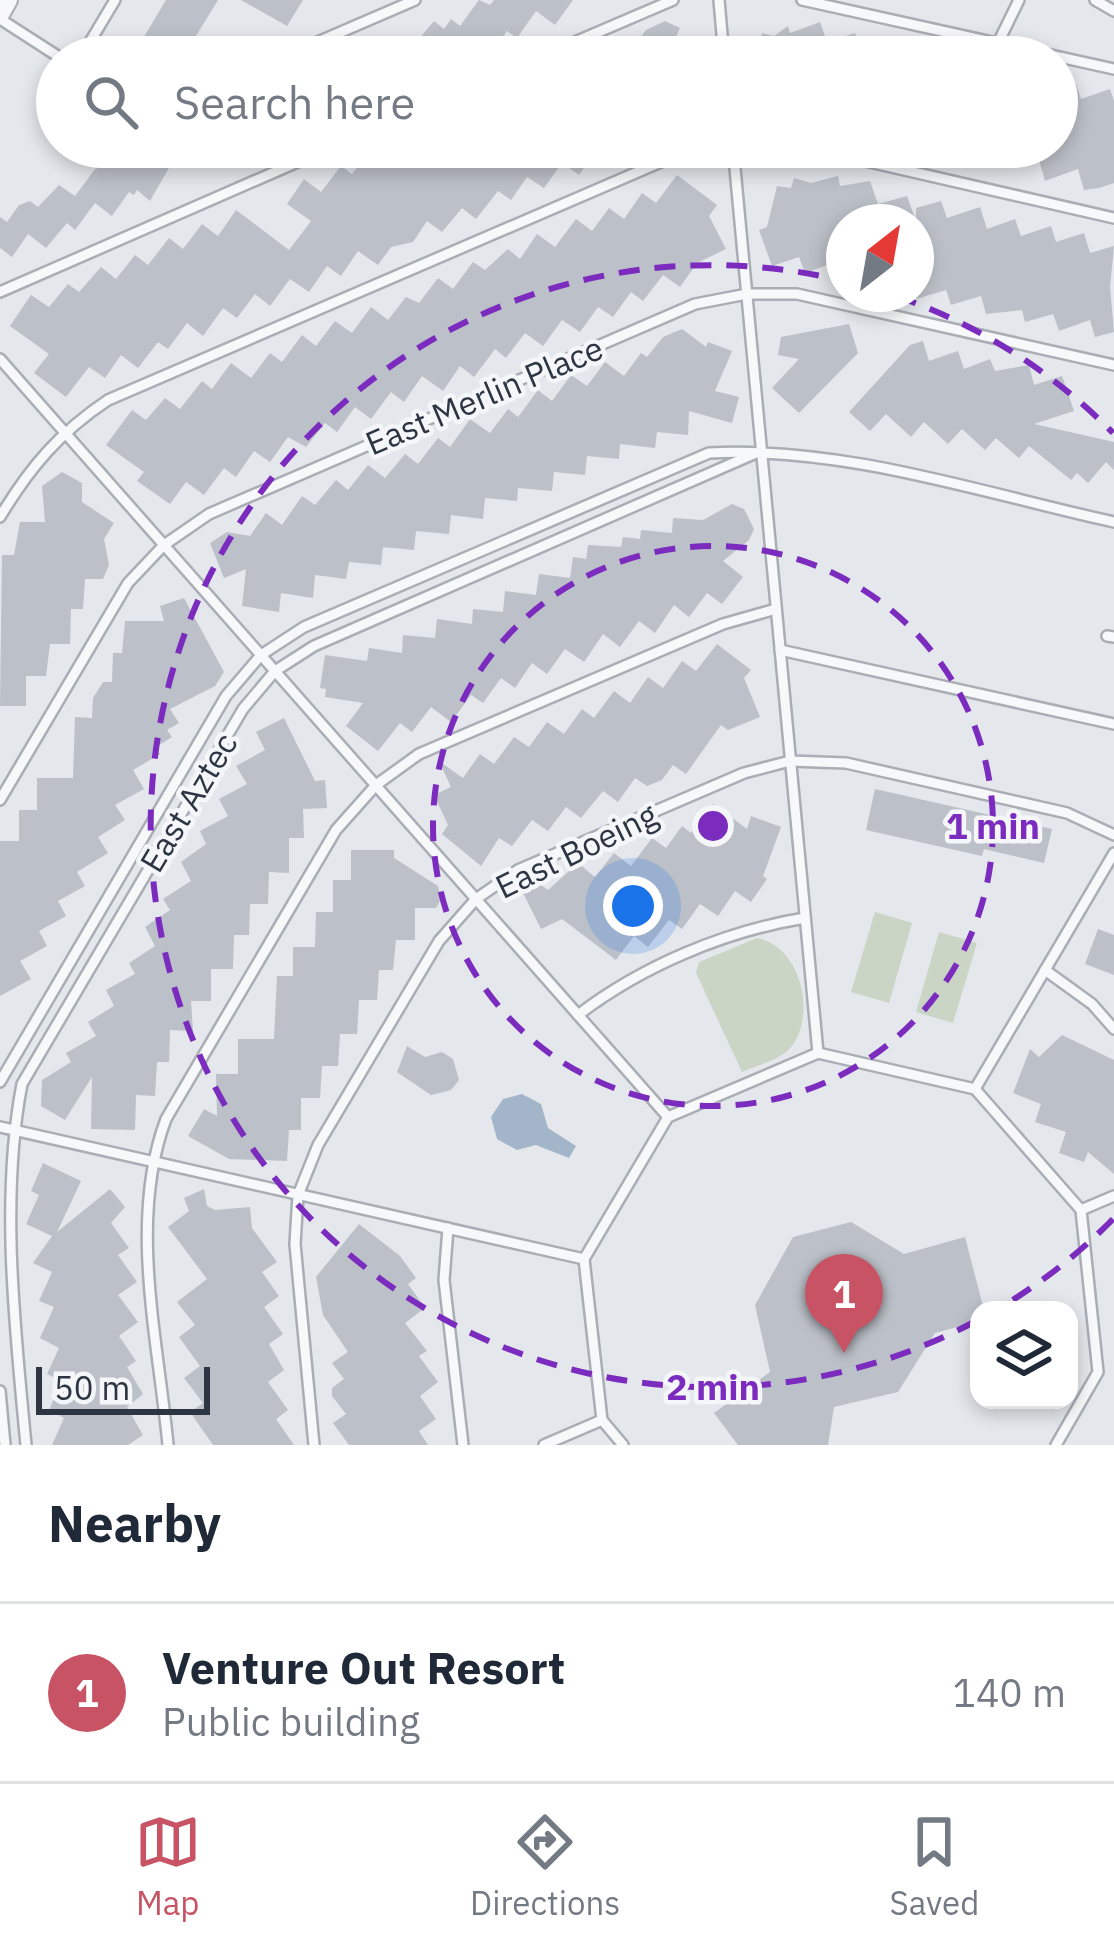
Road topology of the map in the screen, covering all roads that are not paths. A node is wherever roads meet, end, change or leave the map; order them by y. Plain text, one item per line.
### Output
1 (8, 0) edge
2 (115, 0) edge
3 (415, 0) edge
4 (673, 0) edge
5 (719, 0) edge
6 (802, 0) edge
7 (1019, 0) edge
8 (1096, 0) edge
9 (824, 2) edge
10 (1114, 11) edge
11 (0, 16) edge
12 (94, 36) edge
13 (332, 36) edge
14 (590, 36) edge
15 (722, 36) edge
16 (965, 36) edge
17 (1002, 36) edge
18 (36, 41) edge
19 (1078, 61) edge
20 (1114, 69) edge
21 (284, 168) edge
22 (647, 168) edge
23 (735, 168) edge
24 (896, 168) edge
25 (1114, 218) edge
26 (0, 292) edge
27 (747, 294) junction
28 (0, 359) edge
29 (1114, 365) edge
30 (63, 430) junction
31 (761, 450) junction
32 (0, 517) edge
33 (1114, 522) edge
34 (164, 545) junction
35 (776, 610) junction
36 (780, 650) junction
37 (261, 655) junction
38 (275, 671) junction
39 (1114, 724) edge
40 (790, 761) junction
41 (376, 785) junction
42 (0, 800) edge
43 (1114, 835) edge
44 (1114, 853) edge
45 (476, 899) junction
46 (805, 917) junction
47 (1045, 970) junction
48 (578, 1015) junction
49 (1114, 1029) edge
50 (818, 1053) junction
51 (0, 1082) edge
52 (975, 1089) junction
53 (668, 1117) junction
54 (3, 1128) edge
55 (150, 1161) junction
56 (298, 1195) junction
57 (1114, 1196) edge
58 (1081, 1210) junction
59 (448, 1228) junction
60 (584, 1258) junction
61 (1098, 1372) junction
62 (1114, 1376) edge
63 (0, 1391) edge
64 (602, 1420) junction
65 (5, 1445) edge
66 (26, 1445) edge
67 (168, 1445) edge
68 (314, 1445) edge
69 (463, 1445) edge
70 (544, 1445) edge
71 (623, 1445) edge
72 (1056, 1445) edge

1 - 11 street
2 - 12 lane
3 - 13 lane
4 - 14 lane
5 - 15 lane
6 - 9 lane
7 - 17 lane
8 - 10 lane
9 - 16 lane
11 - 18 lane
19 - 20 lane
21 - 26 lane
22 - 30 lane
23 - 27 lane
24 - 25 lane
27 - 29 lane, East Merlin Place
27 - 31 lane
27 - 34 lane, East Merlin Place
28 - 30 lane
30 - 32 lane
30 - 34 lane
31 - 33 lane, East Aztec
31 - 35 lane
31 - 37 lane, East Aztec
31 - 38 lane, East Aztec
34 - 37 lane
34 - 42 lane, East Merlin Place
35 - 36 lane
35 - 41 lane
36 - 39 lane
36 - 40 lane
37 - 38 lane
37 - 51 lane, East Aztec
38 - 41 lane
38 - 54 lane, East Aztec
40 - 43 lane, East Boeing
40 - 45 lane, East Boeing
40 - 46 lane
41 - 45 lane
41 - 55 lane
44 - 47 lane
45 - 48 lane
45 - 56 lane, East Boeing
46 - 48 lane
46 - 50 lane
47 - 49 lane
47 - 52 lane
48 - 53 lane
50 - 52 lane
50 - 53 lane
52 - 58 lane
53 - 60 lane
54 - 55 lane
54 - 66 lane, East Aztec
55 - 56 lane
55 - 67 lane
56 - 59 lane
56 - 68 lane, East Boeing
57 - 58 lane
58 - 61 lane
59 - 60 lane
59 - 69 lane
60 - 64 lane
61 - 62 lane
61 - 72 lane
63 - 65 lane
64 - 70 lane
64 - 71 lane

